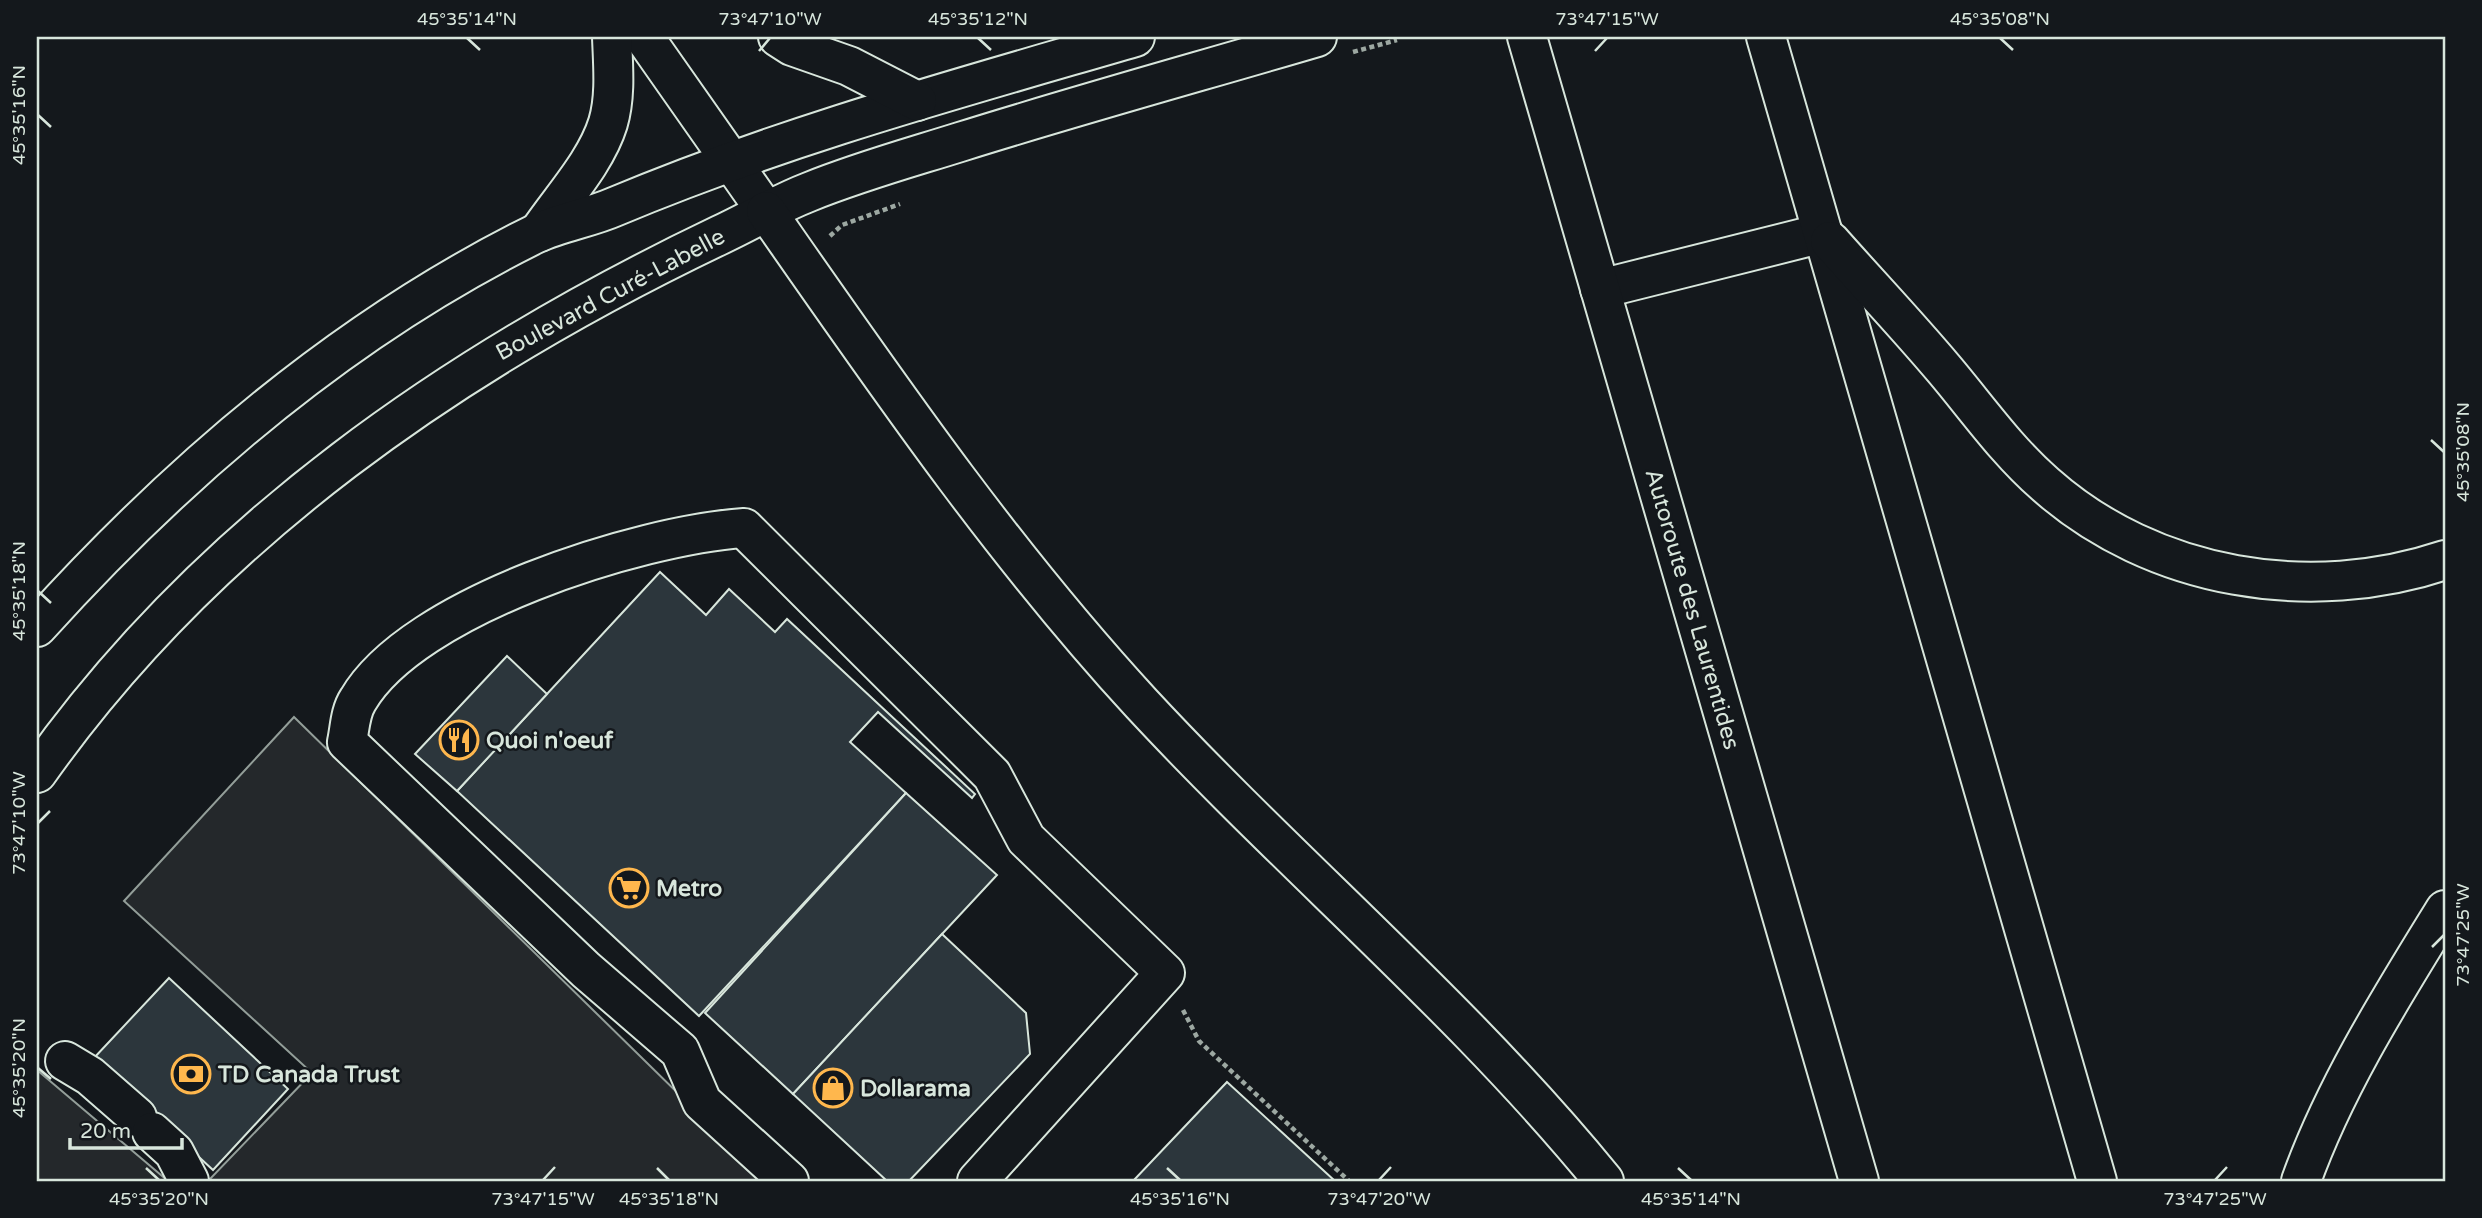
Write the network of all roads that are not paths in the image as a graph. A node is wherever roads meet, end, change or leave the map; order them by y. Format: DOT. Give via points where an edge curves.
graph roads {
  1 [pos="612,37"];
  2 [pos="644,37"];
  3 [pos="778,37"];
  4 [pos="1135,37"];
  5 [pos="1317,37"];
  6 [pos="1527,37"];
  7 [pos="1766,37"];
  8 [pos="917,101"];
  9 [pos="731,160"];
  10 [pos="766,211"];
  11 [pos="539,232"];
  12 [pos="1823,233"];
  13 [pos="1600,289"];
  14 [pos="2445,560"];
  15 [pos="37,627"];
  16 [pos="37,773"];
  17 [pos="2445,911"];
  18 [pos="65,1061"];
  19 [pos="189,1181"];
  20 [pos="789,1181"];
  21 [pos="977,1181"];
  22 [pos="1604,1181"];
  23 [pos="1859,1181"];
  24 [pos="2097,1181"];
  25 [pos="2301,1181"];
  1 -- 11 [label="main road" via="608,123 597,149"];
  2 -- 9 [label="main road"];
  3 -- 8 [label="main road"];
  4 -- 8 [label="main road"];
  5 -- 10 [label="main road, Boulevard Curé-Labelle" via="899,160"];
  6 -- 13 [label="main road, Autoroute des Laurentides"];
  7 -- 12 [label="main road"];
  8 -- 9 [label="main road"];
  9 -- 10 [label="main road"];
  9 -- 11 [label="main road"];
  10 -- 16 [label="main road, Boulevard Curé-Labelle" via="527,335 352,453 176,607 118,670"];
  10 -- 22 [label="main road" via="1018,561 1087,644 1479,1043"];
  11 -- 15 [label="main road" via="388,321 285,394 159,502"];
  12 -- 13 [label="main road"];
  12 -- 14 [label="main road" via="2024,464 2072,505 2121,534 2168,556 2234,576 2300,583 2393,575"];
  12 -- 24 [label="main road"];
  13 -- 23 [label="main road, Autoroute des Laurentides"];
  17 -- 25 [label="main road" via="2327,1117"];
  18 -- 19 [label="main road" via="90,1076 174,1152"];
  20 -- 21 [label="main road" via="702,1102 680,1051 593,976 347,742 356,702 374,678 420,639 486,604 586,561 685,535 744,528 992,775 1026,839 1164,973"];
}
